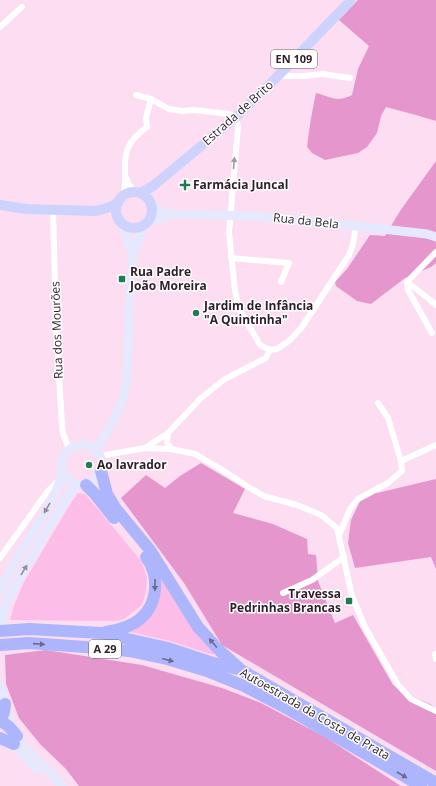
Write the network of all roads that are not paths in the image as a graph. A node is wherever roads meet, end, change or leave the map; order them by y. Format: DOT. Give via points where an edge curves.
graph roads {
  1 [pos="351,0"];
  2 [pos="22,7"];
  3 [pos="0,27"];
  4 [pos="278,76"];
  5 [pos="350,78"];
  6 [pos="136,95"];
  7 [pos="152,98"];
  8 [pos="236,117"];
  9 [pos="126,176"];
  10 [pos="153,186"];
  11 [pos="138,193"];
  12 [pos="121,199"];
  13 [pos="151,204"];
  14 [pos="0,205"];
  15 [pos="53,210"];
  16 [pos="96,211"];
  17 [pos="174,214"];
  18 [pos="229,216"];
  19 [pos="121,222"];
  20 [pos="146,224"];
  21 [pos="356,226"];
  22 [pos="436,237"];
  23 [pos="436,252"];
  24 [pos="133,254"];
  25 [pos="231,258"];
  26 [pos="280,282"];
  27 [pos="407,282"];
  28 [pos="436,305"];
  29 [pos="432,333"];
  30 [pos="270,350"];
  31 [pos="378,403"];
  32 [pos="168,433"];
  33 [pos="436,445"];
  34 [pos="145,448"];
  35 [pos="69,449"];
  36 [pos="171,449"];
  37 [pos="98,453"];
  38 [pos="402,461"];
  39 [pos="101,471"];
  40 [pos="62,476"];
  41 [pos="81,485"];
  42 [pos="339,535"];
  43 [pos="344,557"];
  44 [pos="0,558"];
  45 [pos="0,591"];
  46 [pos="283,593"];
  47 [pos="0,631"];
  48 [pos="101,633"];
  49 [pos="0,645"];
  50 [pos="436,654"];
  51 [pos="436,659"];
  52 [pos="241,670"];
  53 [pos="0,685"];
  54 [pos="5,704"];
  55 [pos="436,711"];
  56 [pos="0,721"];
  57 [pos="0,738"];
  58 [pos="16,740"];
  59 [pos="436,783"];
  60 [pos="54,786"];
  61 [pos="62,786"];
  62 [pos="421,786"];
  1 -- 4 [label="main road, Estrada de Brito / EN 109"];
  2 -- 3 [label="street"];
  4 -- 5 [label="street" via="323,74"];
  4 -- 8 [label="main road, Estrada de Brito / EN 109"];
  6 -- 7 [label="street"];
  7 -- 8 [label="street" via="169,109 229,114"];
  7 -- 9 [label="street" via="146,118 147,127 130,142 126,154"];
  8 -- 10 [label="main road, Estrada de Brito / EN 109"];
  18 -- 8 [label="street, one-way" via="238,127"];
  9 -- 11 [label="street" via="128,183"];
  9 -- 12 [label="street"];
  10 -- 11 [label="main road, Estrada de Brito / EN 109"];
  10 -- 13 [label="main road" via="150,193"];
  11 -- 12 [label="main road, EN 109" via="130,193"];
  11 -- 13 [label="main road" via="145,196"];
  12 -- 16 [label="main road, EN 109" via="110,208"];
  12 -- 19 [label="main road" via="116,208 116,215"];
  13 -- 17 [label="street, Rua da Bela" via="163,212"];
  13 -- 20 [label="main road" via="151,217"];
  14 -- 15 [label="main road, EN 109"];
  15 -- 16 [label="main road, EN 109"];
  15 -- 35 [label="street, Rua dos Mourões" via="62,425"];
  16 -- 19 [label="main road, EN 109"];
  17 -- 18 [label="street, Rua da Bela"];
  17 -- 20 [label="street, Rua da Bela"];
  18 -- 21 [label="street, Rua da Bela"];
  18 -- 25 [label="street"];
  19 -- 20 [label="main road, EN 109" via="133,229"];
  19 -- 24 [label="street"];
  20 -- 24 [label="street"];
  21 -- 22 [label="street, Rua da Bela"];
  21 -- 30 [label="street" via="349,256 302,327 290,340 277,349"];
  23 -- 27 [label="street"];
  24 -- 37 [label="street" via="126,383 118,412"];
  25 -- 26 [label="street" via="289,263"];
  25 -- 30 [label="street" via="239,308 260,344"];
  27 -- 28 [label="street"];
  27 -- 29 [label="street" via="408,290"];
  30 -- 32 [label="street" via="266,358 225,379 201,398"];
  31 -- 38 [label="street" via="388,418"];
  32 -- 34 [label="street"];
  32 -- 36 [label="street" via="167,442"];
  33 -- 38 [label="street"];
  34 -- 36 [label="street"];
  34 -- 37 [label="street"];
  35 -- 37 [label="street" via="82,444"];
  35 -- 40 [label="street" via="61,461"];
  36 -- 42 [label="street" via="195,454 264,496 321,515 337,528"];
  37 -- 39 [label="street"];
  38 -- 42 [label="street" via="402,471 388,483 358,499 350,509"];
  39 -- 41 [label="street" via="94,482"];
  52 -- 39 [label="highway, one-way" via="198,626 150,550 113,504 107,494"];
  40 -- 41 [label="street"];
  40 -- 44 [label="street" via="47,492"];
  40 -- 45 [label="street, one-way" via="53,498"];
  47 -- 41 [label="street, one-way" via="6,604 19,578 67,497"];
  41 -- 48 [label="highway, one-way" via="94,493 148,561 155,577 155,591 147,612 126,627"];
  42 -- 43 [label="street"];
  43 -- 46 [label="street" via="312,580"];
  43 -- 55 [label="street" via="352,596 365,627 398,685 411,699"];
  47 -- 48 [label="highway, Autoestrada da Costa de Prata / A 29" via="29,629"];
  48 -- 52 [label="highway, Autoestrada da Costa de Prata / A 29" via="168,648"];
  49 -- 62 [label="highway, Autoestrada da Costa de Prata / A 29, one-way" via="29,643 129,651 207,671 244,686 288,709"];
  50 -- 51 [label="street"];
  52 -- 59 [label="highway, Autoestrada da Costa de Prata / A 29"];
  53 -- 54 [label="street"];
  54 -- 56 [label="highway"];
  54 -- 58 [label="street"];
  56 -- 58 [label="highway" via="8,725"];
  57 -- 58 [label="highway"];
  58 -- 60 [label="street" via="25,757"];
  58 -- 61 [label="street"];
}
